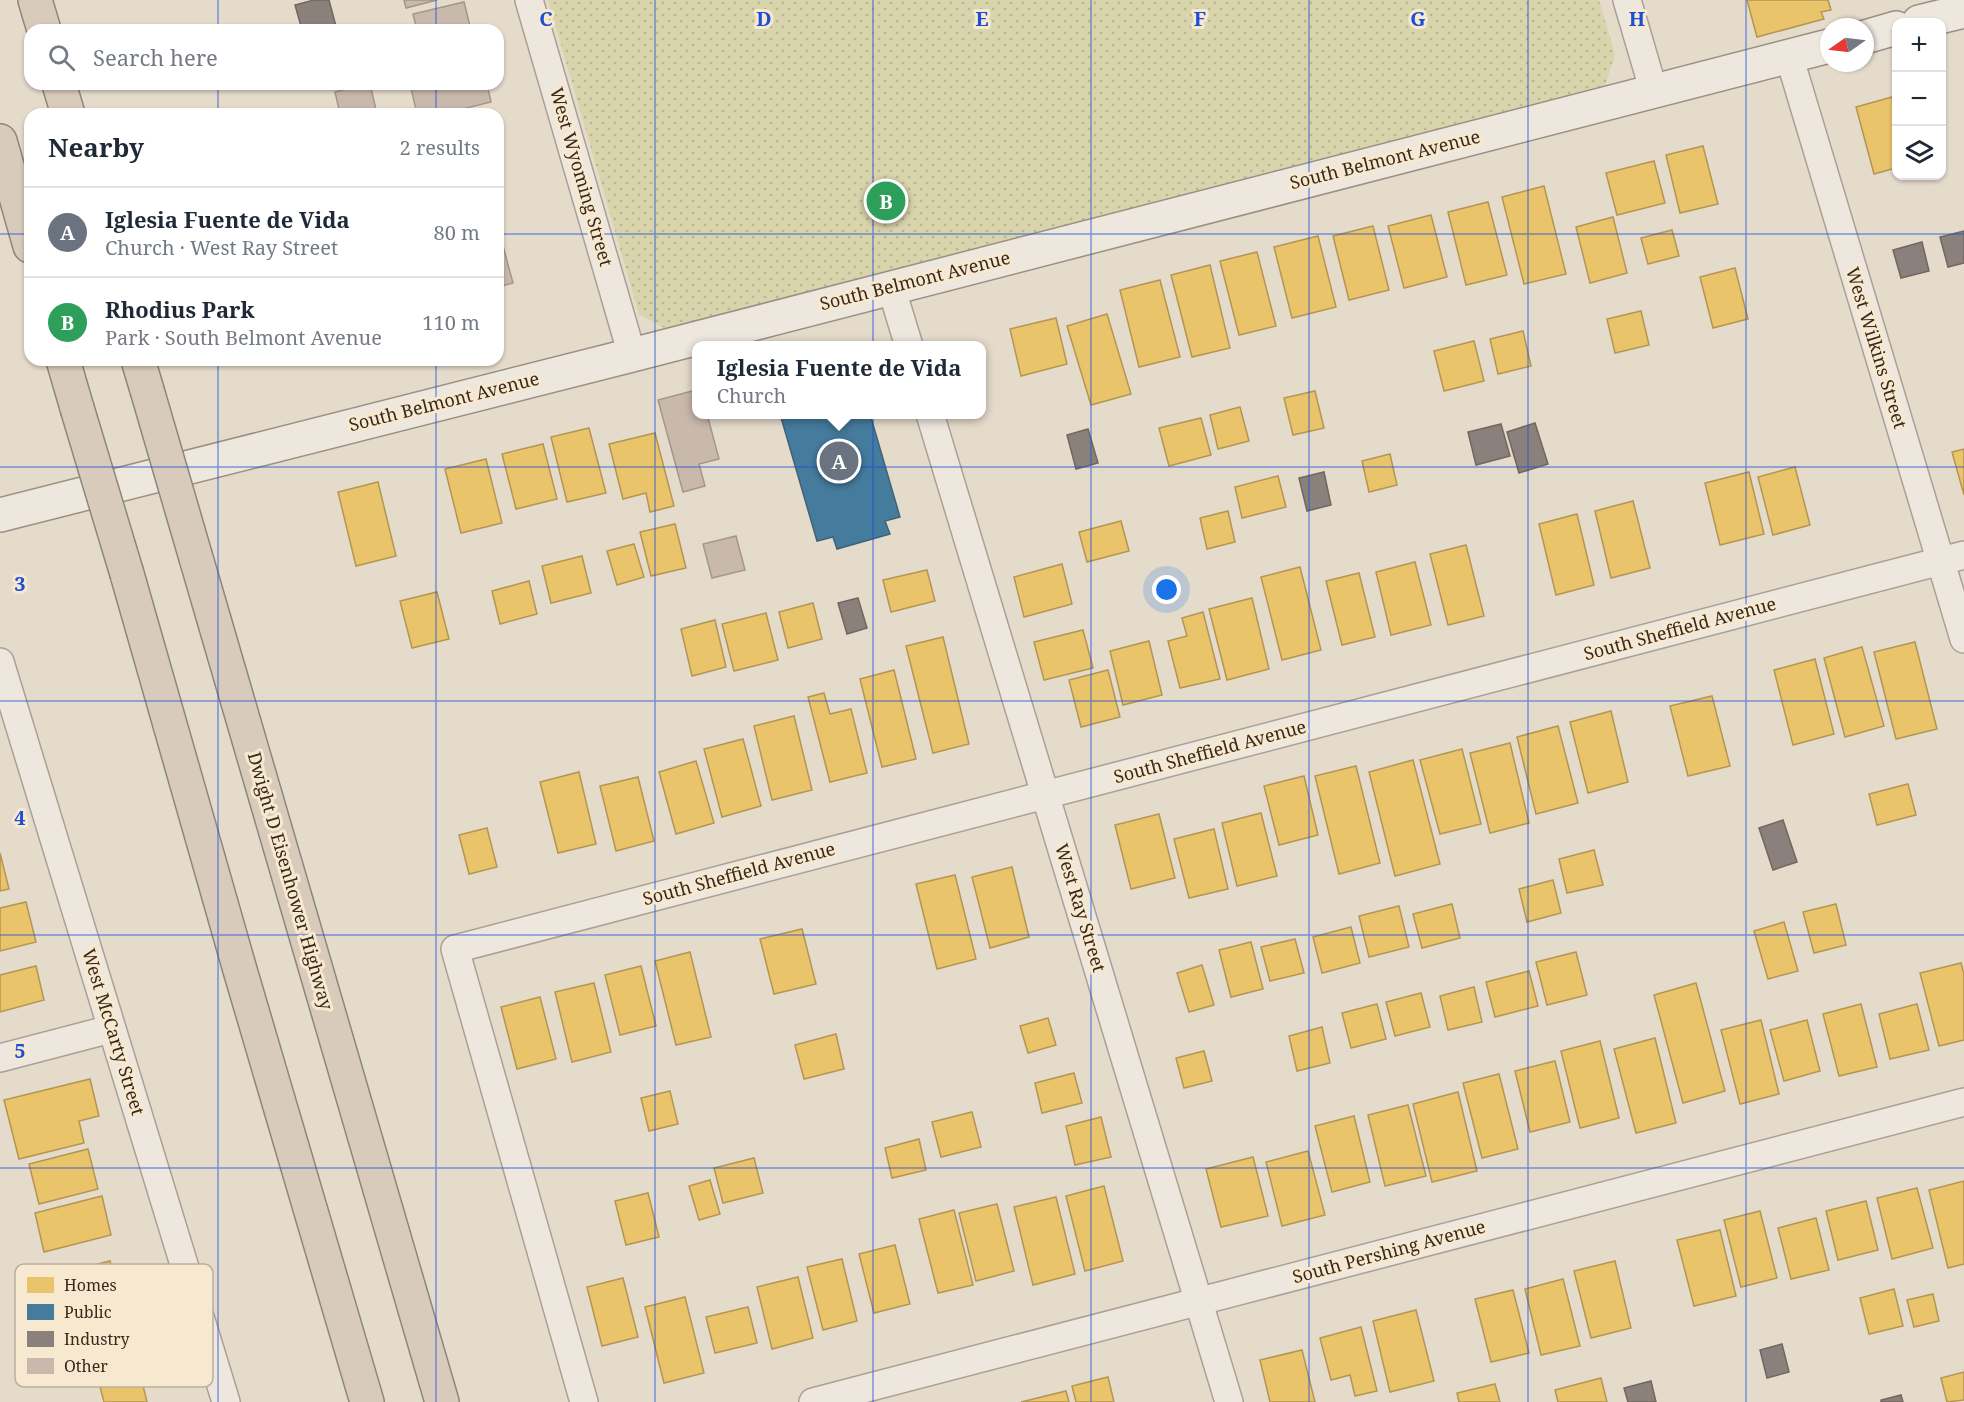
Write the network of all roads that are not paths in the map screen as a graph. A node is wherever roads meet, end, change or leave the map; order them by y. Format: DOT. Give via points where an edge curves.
graph roads {
  1 [pos="36,0"];
  2 [pos="529,0"];
  3 [pos="1627,0"];
  4 [pos="1964,11"];
  5 [pos="1935,18"];
  6 [pos="42,24"];
  7 [pos="1892,29"];
  8 [pos="1874,34"];
  9 [pos="1820,48"];
  10 [pos="1789,56"];
  11 [pos="61,90"];
  12 [pos="1654,92"];
  13 [pos="66,108"];
  14 [pos="0,141"];
  15 [pos="24,225"];
  16 [pos="891,287"];
  17 [pos="908,341"];
  18 [pos="632,355"];
  19 [pos="65,366"];
  20 [pos="142,375"];
  21 [pos="932,419"];
  22 [pos="0,515"];
  23 [pos="1952,558"];
  24 [pos="1964,639"];
  25 [pos="0,662"];
  26 [pos="1045,795"];
  27 [pos="111,1029"];
  28 [pos="0,1058"];
  29 [pos="1964,1102"];
  30 [pos="183,1264"];
  31 [pos="1199,1302"];
  32 [pos="213,1360"];
  33 [pos="226,1402"];
  34 [pos="367,1402"];
  35 [pos="442,1402"];
  36 [pos="584,1402"];
  37 [pos="813,1402"];
  38 [pos="1229,1402"];
  1 -- 6 [label="highway"];
  2 -- 18 [label="street, West Wyoming Street"];
  3 -- 12 [label="street"];
  4 -- 5 [label="main road"];
  7 -- 8 [label="main road"];
  9 -- 10 [label="main road, South Belmont Avenue"];
  10 -- 12 [label="main road, South Belmont Avenue"];
  10 -- 23 [label="street, West Wilkins Street"];
  11 -- 13 [label="highway"];
  12 -- 16 [label="main road, South Belmont Avenue"];
  14 -- 15 [label="highway"];
  16 -- 17 [label="street"];
  16 -- 18 [label="main road, South Belmont Avenue"];
  18 -- 22 [label="main road, South Belmont Avenue"];
  19 -- 34 [label="highway, bridge"];
  20 -- 35 [label="highway, Dwight D Eisenhower Highway, bridge"];
  21 -- 26 [label="street, West Ray Street"];
  23 -- 24 [label="street, West Wilkins Street"];
  23 -- 26 [label="street, South Sheffield Avenue"];
  25 -- 27 [label="street, West McCarty Street"];
  26 -- 31 [label="street, West Ray Street"];
  26 -- 36 [label="street, South Sheffield Avenue" via="455,949"];
  27 -- 28 [label="street"];
  27 -- 30 [label="street, West McCarty Street"];
  29 -- 31 [label="street, South Pershing Avenue"];
  31 -- 37 [label="street, South Pershing Avenue"];
  31 -- 38 [label="street, West Ray Street"];
  32 -- 33 [label="street, West McCarty Street"];
}
